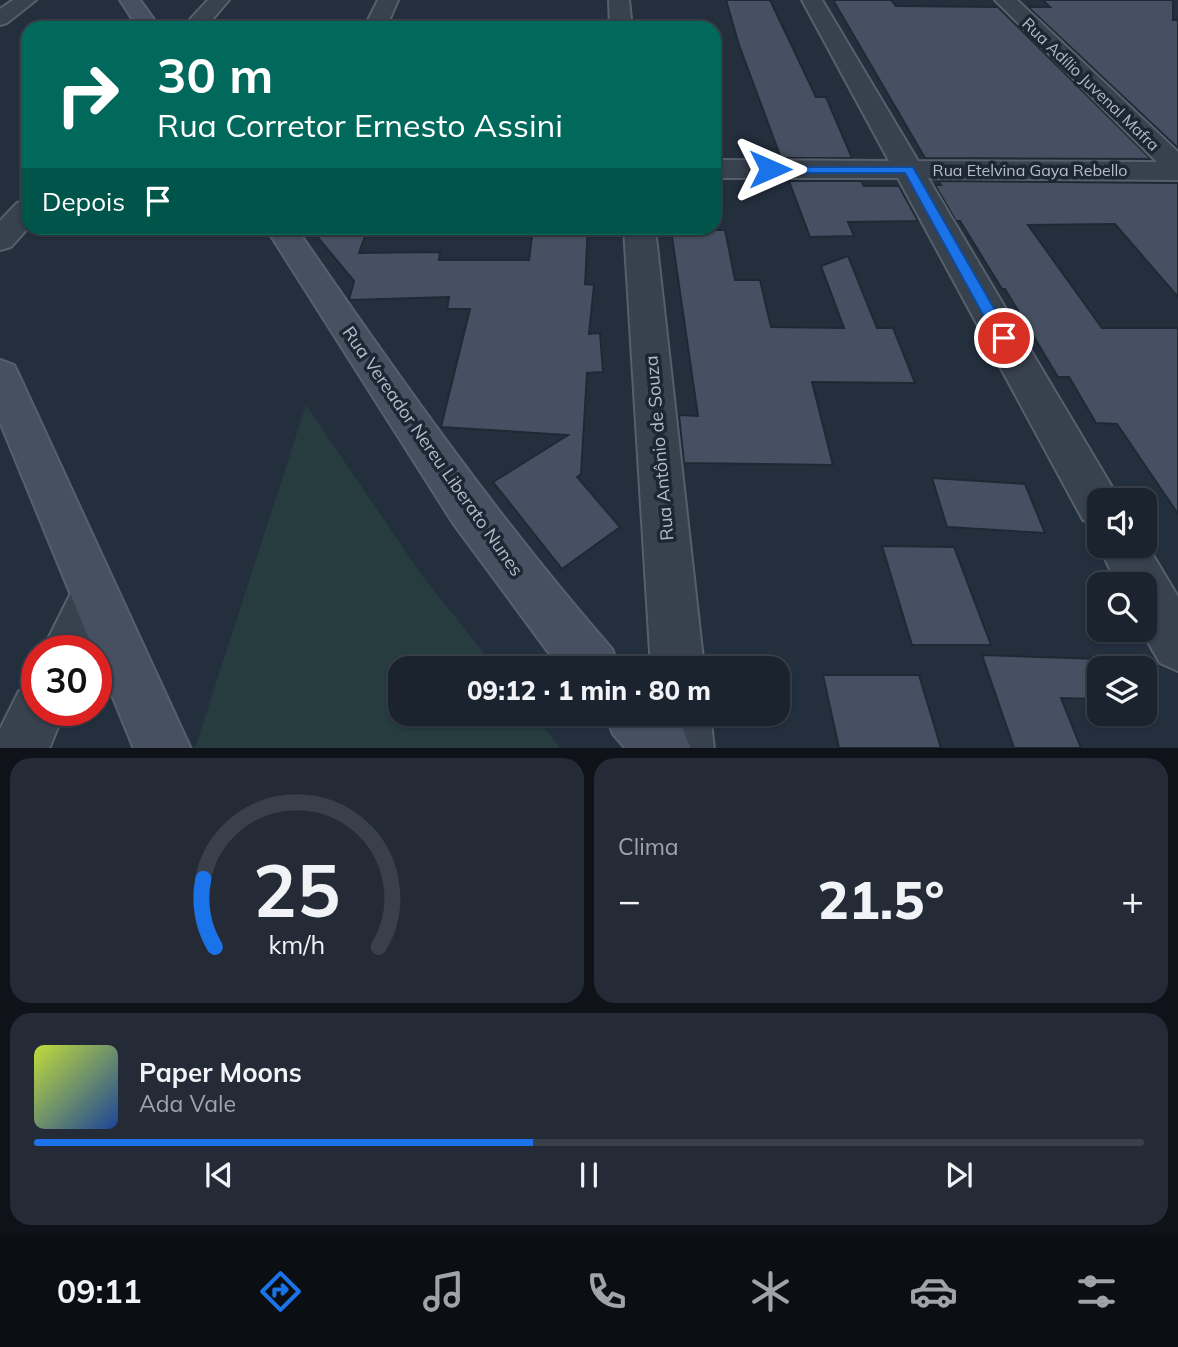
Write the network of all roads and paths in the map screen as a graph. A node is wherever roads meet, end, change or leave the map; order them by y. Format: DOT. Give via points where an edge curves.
graph roads {
  1 [pos="26,0"];
  2 [pos="130,0"];
  3 [pos="219,0"];
  4 [pos="388,0"];
  5 [pos="619,0"];
  6 [pos="812,0"];
  7 [pos="1004,0"];
  8 [pos="0,19"];
  9 [pos="144,21"];
  10 [pos="200,21"];
  11 [pos="378,21"];
  12 [pos="620,21"];
  13 [pos="721,169"];
  14 [pos="1178,169"];
  15 [pos="909,170"];
  16 [pos="21,217"];
  17 [pos="286,235"];
  18 [pos="640,235"];
  19 [pos="0,240"];
  20 [pos="0,375"];
  21 [pos="1089,488"];
  22 [pos="95,596"];
  23 [pos="1157,608"];
  24 [pos="76,635"];
  25 [pos="1178,645"];
  26 [pos="582,656"];
  27 [pos="677,656"];
  28 [pos="30,726"];
  29 [pos="644,726"];
  30 [pos="683,726"];
  31 [pos="20,748"];
  32 [pos="163,748"];
  33 [pos="663,748"];
  34 [pos="686,748"];
  1 -- 8 [label="street"];
  2 -- 9 [label="main road"];
  3 -- 10 [label="street"];
  4 -- 11 [label="street"];
  5 -- 12 [label="street"];
  6 -- 15 [label="street"];
  7 -- 14 [label="street, Rua Adílio Juvenal Mafra"];
  13 -- 15 [label="street, Rua Etelvina Gaya Rebello"];
  14 -- 15 [label="street, Rua Etelvina Gaya Rebello"];
  15 -- 21 [label="street"];
  16 -- 19 [label="street"];
  17 -- 26 [label="main road, Rua Vereador Nereu Liberato Nunes" via="471,512"];
  18 -- 27 [label="street, Rua Antônio de Souza"];
  20 -- 22 [label="main road"];
  22 -- 24 [label="street"];
  22 -- 32 [label="main road"];
  23 -- 25 [label="street"];
  28 -- 31 [label="street"];
  29 -- 33 [label="main road"];
  30 -- 34 [label="street"];
}
